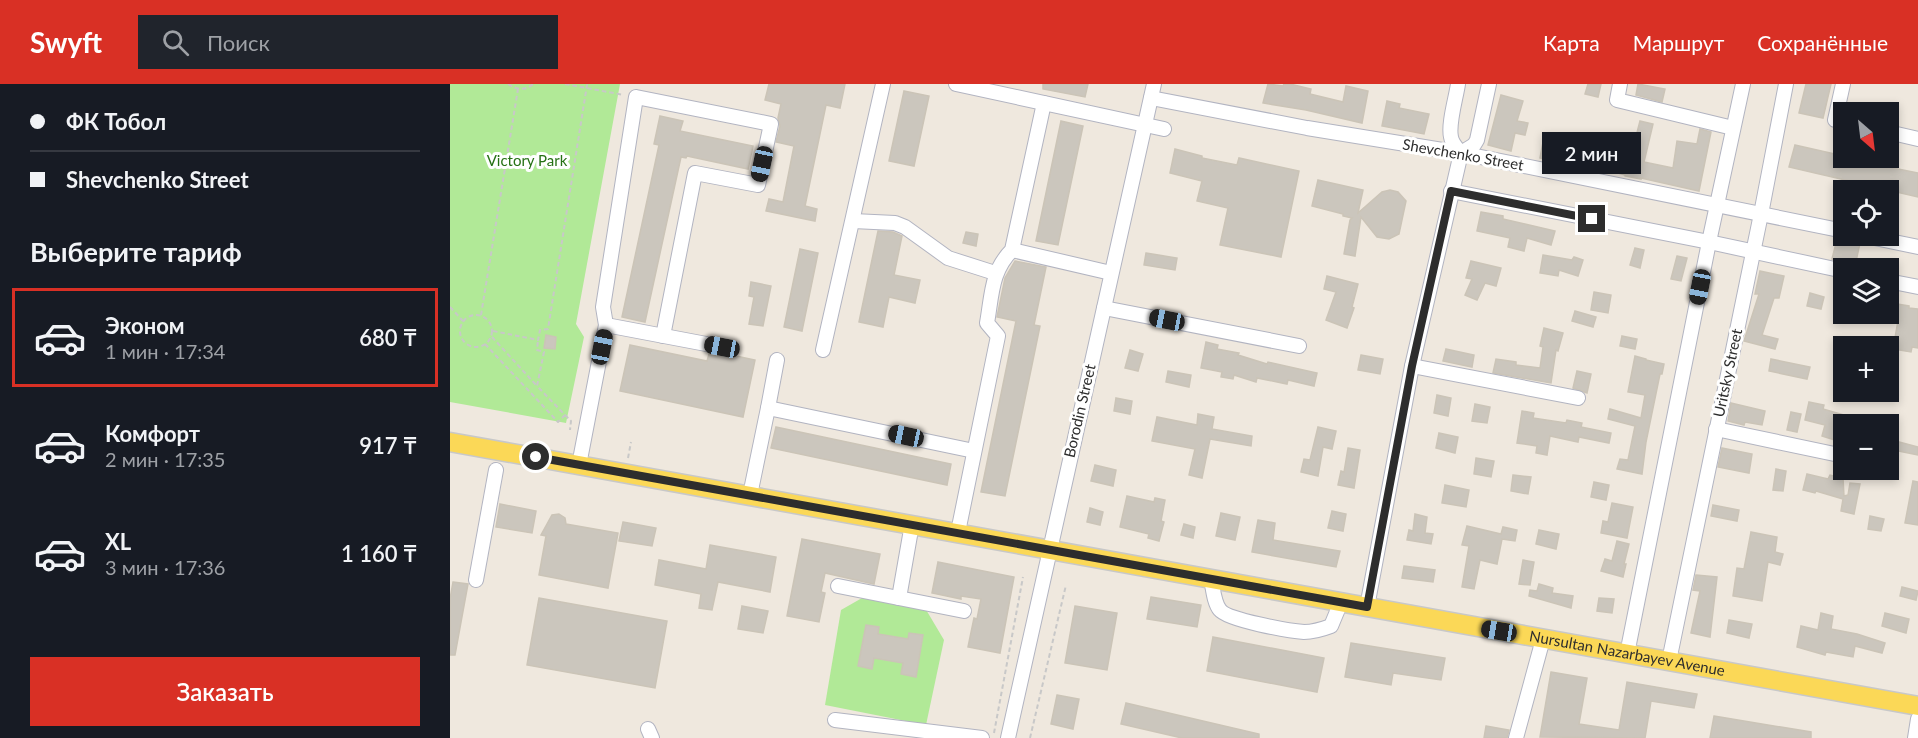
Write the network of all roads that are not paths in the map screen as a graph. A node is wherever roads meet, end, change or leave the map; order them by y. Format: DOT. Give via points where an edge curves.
graph roads {
  1 [pos="883,84"];
  2 [pos="956,84"];
  3 [pos="1458,84"];
  4 [pos="1489,84"];
  5 [pos="1620,84"];
  6 [pos="1743,84"];
  7 [pos="1786,84"];
  8 [pos="1843,84"];
  9 [pos="636,90"];
  10 [pos="1153,91"];
  11 [pos="1839,102"];
  12 [pos="1044,103"];
  13 [pos="1145,125"];
  14 [pos="1733,128"];
  15 [pos="1164,129"];
  16 [pos="1899,135"];
  17 [pos="1918,139"];
  18 [pos="1461,153"];
  19 [pos="1451,191"];
  20 [pos="1717,204"];
  21 [pos="1761,214"];
  22 [pos="853,221"];
  23 [pos="1833,229"];
  24 [pos="1709,242"];
  25 [pos="1899,243"];
  26 [pos="1918,247"];
  27 [pos="1012,250"];
  28 [pos="1753,251"];
  29 [pos="1833,269"];
  30 [pos="995,273"];
  31 [pos="1112,273"];
  32 [pos="1899,283"];
  33 [pos="1918,287"];
  34 [pos="1104,308"];
  35 [pos="606,325"];
  36 [pos="663,336"];
  37 [pos="1299,346"];
  38 [pos="722,347"];
  39 [pos="824,350"];
  40 [pos="777,360"];
  41 [pos="1412,366"];
  42 [pos="1578,398"];
  43 [pos="768,408"];
  44 [pos="1716,429"];
  45 [pos="450,442"];
  46 [pos="974,451"];
  47 [pos="1833,454"];
  48 [pos="579,465"];
  49 [pos="496,470"];
  50 [pos="750,495"];
  51 [pos="912,524"];
  52 [pos="958,532"];
  53 [pos="1049,550"];
  54 [pos="1211,579"];
  55 [pos="476,580"];
  56 [pos="838,586"];
  57 [pos="899,598"];
  58 [pos="1341,602"];
  59 [pos="1367,607"];
  60 [pos="964,611"];
  61 [pos="1543,639"];
  62 [pos="1627,654"];
  63 [pos="1669,661"];
  64 [pos="1918,706"];
  65 [pos="1918,719"];
  66 [pos="835,720"];
  67 [pos="982,738"];
  68 [pos="1008,738"];
  69 [pos="1516,738"];
  70 [pos="1915,738"];
  1 -- 22 [label="street"];
  2 -- 12 [label="street"];
  3 -- 18 [label="street" via="1450,129 1454,145"];
  4 -- 18 [label="street" via="1477,140"];
  5 -- 14 [label="street" via="1617,99"];
  6 -- 14 [label="street"];
  7 -- 21 [label="street, Uritsky Street"];
  8 -- 11 [label="street"];
  9 -- 35 [label="street" via="603,307"];
  9 -- 36 [label="street" via="771,124 758,185 695,173"];
  10 -- 13 [label="street, Borodin Street"];
  10 -- 18 [label="street, Shevchenko Street" via="1307,128"];
  12 -- 13 [label="street"];
  12 -- 27 [label="street"];
  13 -- 15 [label="street"];
  13 -- 31 [label="street, Borodin Street"];
  14 -- 20 [label="street"];
  16 -- 17 [label="street"];
  18 -- 19 [label="street"];
  18 -- 20 [label="street, Shevchenko Street"];
  19 -- 24 [label="street"];
  19 -- 41 [label="street"];
  20 -- 21 [label="street, Shevchenko Street"];
  20 -- 24 [label="street"];
  21 -- 23 [label="street, Shevchenko Street"];
  21 -- 28 [label="street, Uritsky Street"];
  22 -- 30 [label="street" via="906,227 948,258"];
  22 -- 39 [label="street"];
  24 -- 28 [label="street"];
  24 -- 62 [label="street"];
  25 -- 26 [label="street"];
  27 -- 30 [label="street"];
  27 -- 31 [label="street"];
  28 -- 29 [label="street"];
  28 -- 44 [label="street, Uritsky Street"];
  30 -- 46 [label="street" via="987,323 998,336"];
  31 -- 34 [label="street, Borodin Street"];
  32 -- 33 [label="street"];
  34 -- 37 [label="street"];
  34 -- 53 [label="street, Borodin Street"];
  35 -- 36 [label="street"];
  35 -- 48 [label="street"];
  36 -- 38 [label="street"];
  40 -- 43 [label="street"];
  41 -- 42 [label="street"];
  41 -- 59 [label="street"];
  43 -- 46 [label="street"];
  43 -- 50 [label="street"];
  44 -- 47 [label="street"];
  44 -- 63 [label="street, Uritsky Street"];
  45 -- 48 [label="main road, Nursultan Nazarbayev Avenue"];
  46 -- 52 [label="street"];
  48 -- 50 [label="main road, Nursultan Nazarbayev Avenue"];
  49 -- 55 [label="street"];
  50 -- 51 [label="main road, Nursultan Nazarbayev Avenue"];
  51 -- 52 [label="main road, Nursultan Nazarbayev Avenue"];
  51 -- 57 [label="street"];
  52 -- 53 [label="main road, Nursultan Nazarbayev Avenue"];
  53 -- 54 [label="main road, Nursultan Nazarbayev Avenue"];
  53 -- 68 [label="street, Borodin Street"];
  54 -- 58 [label="main road, Nursultan Nazarbayev Avenue"];
  54 -- 58 [label="street" via="1218,608 1225,614 1305,632 1331,626"];
  56 -- 57 [label="street"];
  57 -- 60 [label="street"];
  58 -- 59 [label="main road, Nursultan Nazarbayev Avenue"];
  59 -- 61 [label="main road, Nursultan Nazarbayev Avenue"];
  61 -- 62 [label="main road, Nursultan Nazarbayev Avenue"];
  61 -- 69 [label="street"];
  62 -- 63 [label="main road, Nursultan Nazarbayev Avenue"];
  63 -- 64 [label="main road, Nursultan Nazarbayev Avenue"];
  65 -- 70 [label="street"];
  66 -- 67 [label="street"];
}
